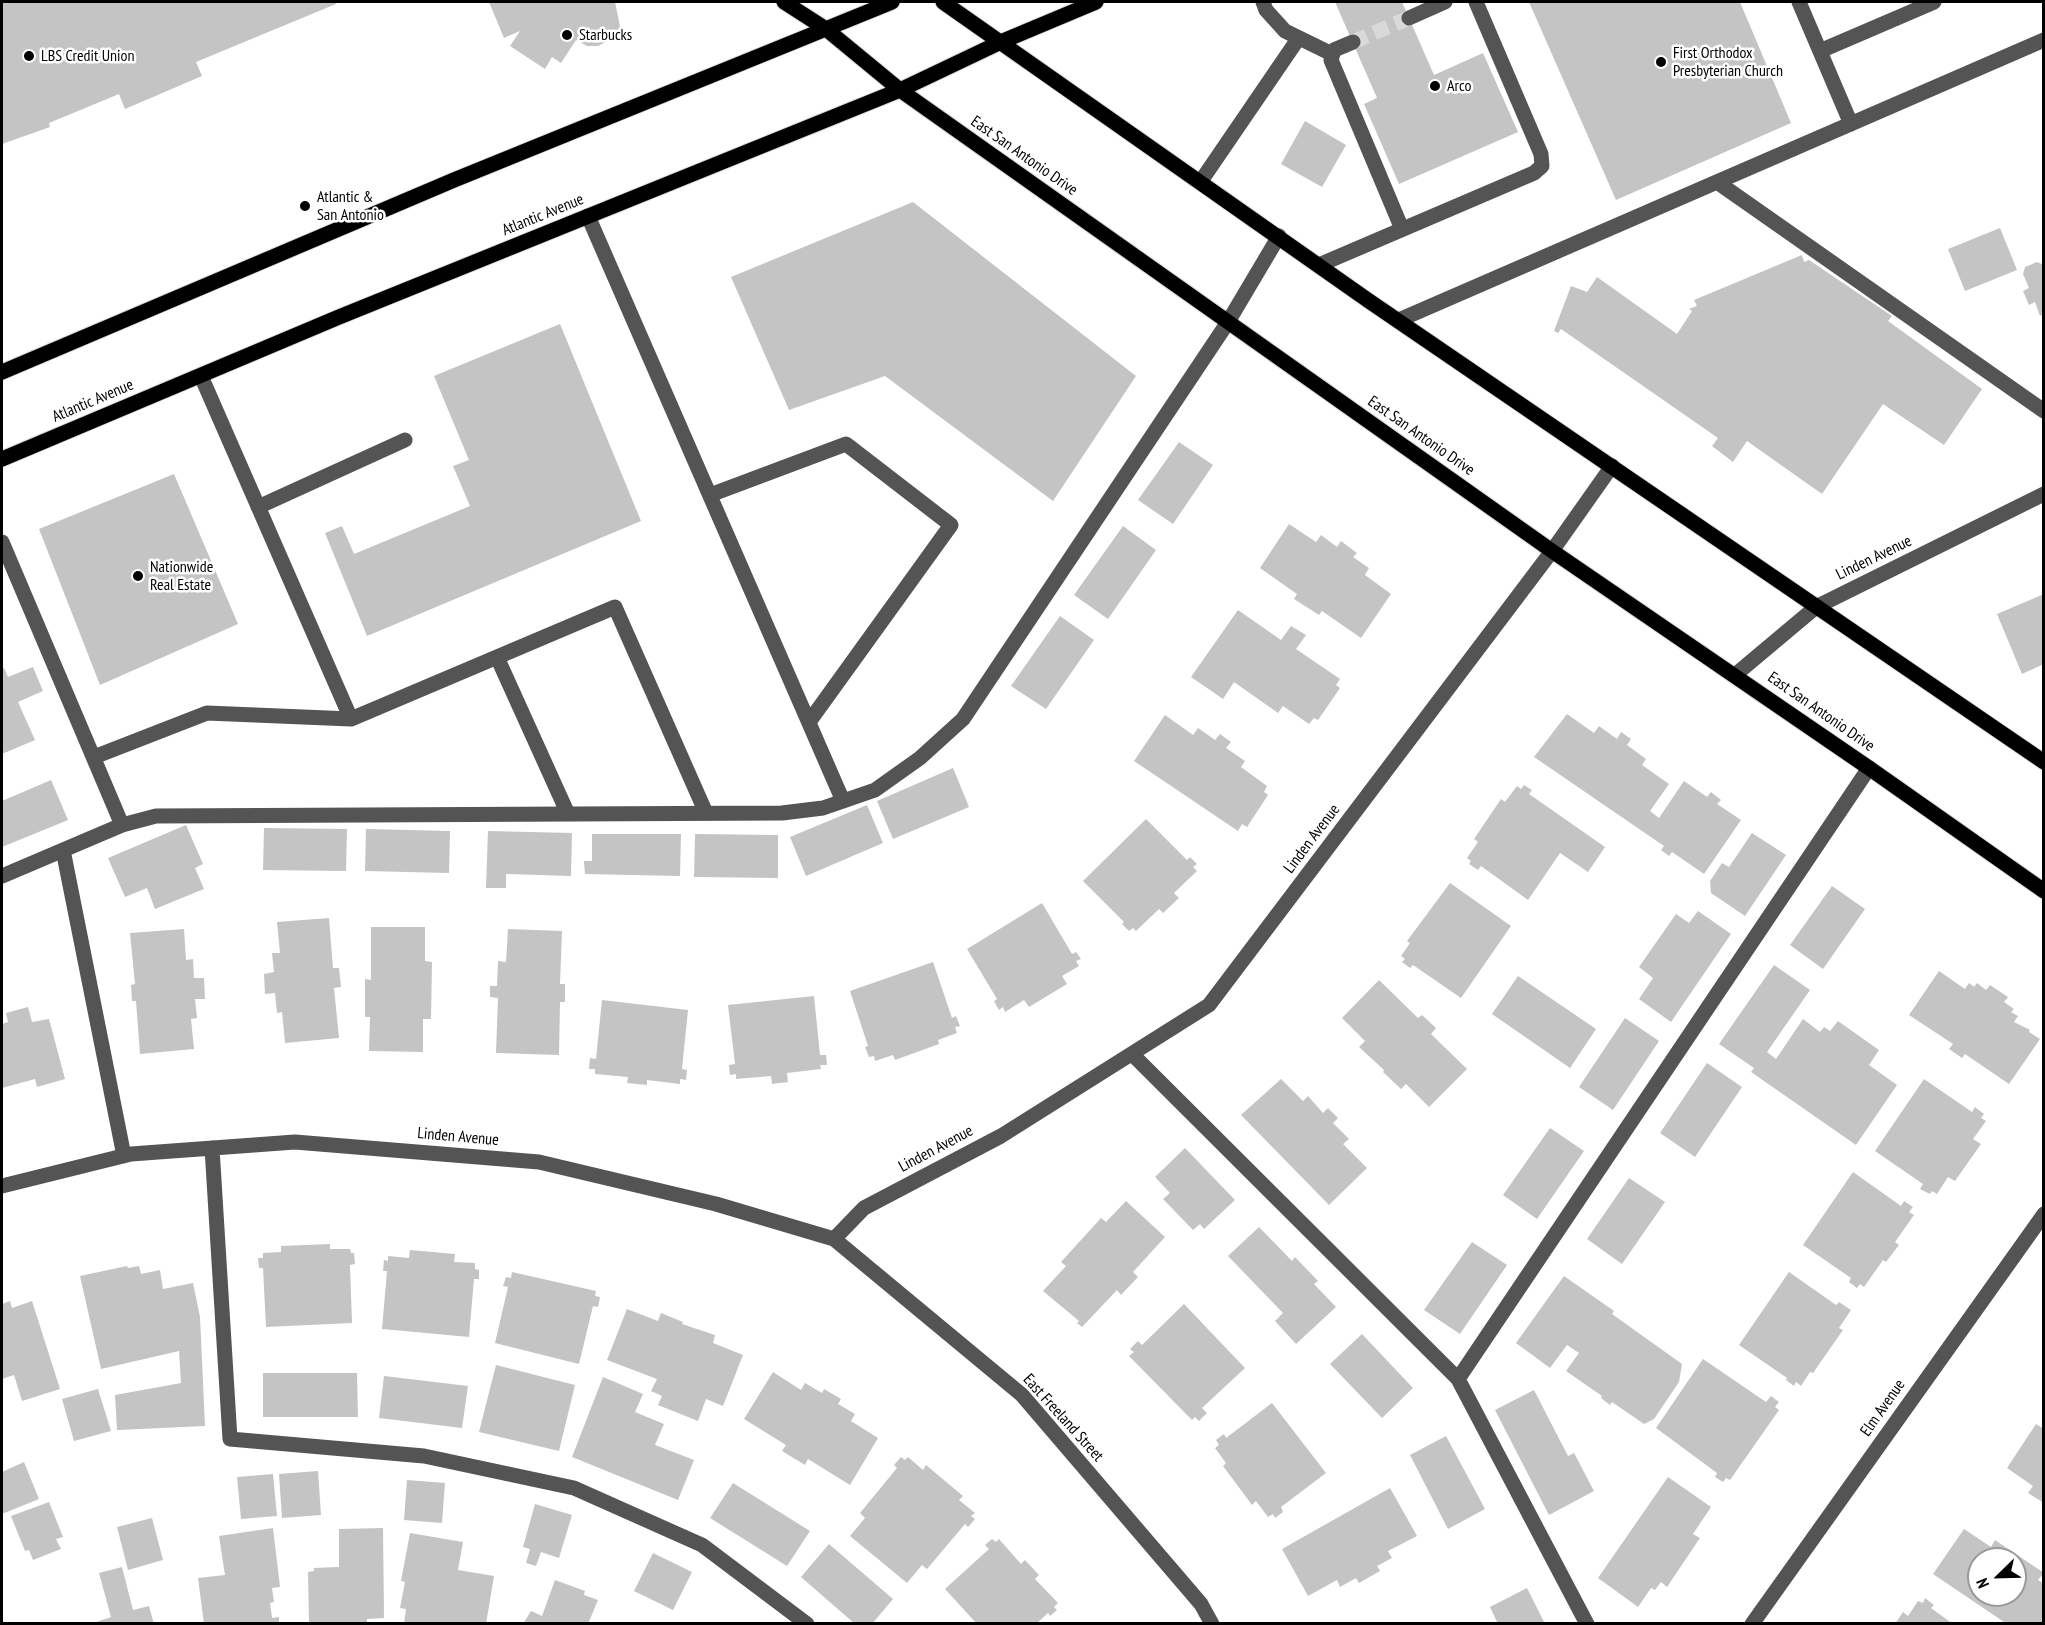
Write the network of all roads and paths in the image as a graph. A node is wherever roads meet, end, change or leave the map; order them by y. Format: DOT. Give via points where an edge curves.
graph roads {
  1 [pos="784,2"];
  2 [pos="892,2"];
  3 [pos="944,2"];
  4 [pos="1096,2"];
  5 [pos="1263,2"];
  6 [pos="1445,2"];
  7 [pos="1476,2"];
  8 [pos="1799,2"];
  9 [pos="1934,2"];
  10 [pos="1409,18"];
  11 [pos="826,30"];
  12 [pos="1298,39"];
  13 [pos="2043,40"];
  14 [pos="1002,41"];
  15 [pos="1353,42"];
  16 [pos="1820,51"];
  17 [pos="1332,54"];
  18 [pos="900,90"];
  19 [pos="1851,124"];
  20 [pos="1201,181"];
  21 [pos="1717,182"];
  22 [pos="588,216"];
  23 [pos="1402,229"];
  24 [pos="1279,236"];
  25 [pos="1319,265"];
  26 [pos="1399,320"];
  27 [pos="1228,322"];
  28 [pos="2,372"];
  29 [pos="201,376"];
  30 [pos="2043,411"];
  31 [pos="405,440"];
  32 [pos="2,459"];
  33 [pos="1612,466"];
  34 [pos="2043,494"];
  35 [pos="710,495"];
  36 [pos="258,507"];
  37 [pos="2,543"];
  38 [pos="1552,551"];
  39 [pos="5,561"];
  40 [pos="1816,607"];
  41 [pos="497,657"];
  42 [pos="1735,675"];
  43 [pos="351,719"];
  44 [pos="809,722"];
  45 [pos="94,757"];
  46 [pos="2043,762"];
  47 [pos="1869,768"];
  48 [pos="843,801"];
  49 [pos="706,813"];
  50 [pos="568,814"];
  51 [pos="122,825"];
  52 [pos="63,850"];
  53 [pos="2,876"];
  54 [pos="2043,891"];
  55 [pos="1132,1054"];
  56 [pos="212,1148"];
  57 [pos="124,1156"];
  58 [pos="2,1186"];
  59 [pos="2043,1214"];
  60 [pos="834,1239"];
  61 [pos="1458,1379"];
  62 [pos="807,1623"];
  63 [pos="1212,1623"];
  64 [pos="1587,1623"];
  65 [pos="1752,1623"];
  1 -- 11 [label="main road, East San Antonio Drive"];
  2 -- 11 [label="main road"];
  3 -- 14 [label="main road"];
  4 -- 14 [label="main road, Atlantic Avenue"];
  5 -- 12 [label="street" via="1285,31"];
  6 -- 10 [label="street"];
  7 -- 23 [label="street" via="1541,154 1542,166 1534,173"];
  8 -- 16 [label="street"];
  9 -- 16 [label="street"];
  11 -- 18 [label="main road, East San Antonio Drive"];
  11 -- 28 [label="main road" via="454,180"];
  12 -- 17 [label="street"];
  12 -- 20 [label="street"];
  13 -- 19 [label="street"];
  14 -- 18 [label="main road, Atlantic Avenue"];
  14 -- 20 [label="main road"];
  15 -- 17 [label="street"];
  16 -- 19 [label="street"];
  17 -- 23 [label="street" via="1331,60"];
  18 -- 22 [label="main road, Atlantic Avenue"];
  18 -- 27 [label="main road, East San Antonio Drive"];
  19 -- 21 [label="street"];
  20 -- 24 [label="main road"];
  21 -- 26 [label="street"];
  21 -- 30 [label="street"];
  22 -- 29 [label="main road, Atlantic Avenue"];
  22 -- 35 [label="street"];
  23 -- 25 [label="street"];
  24 -- 25 [label="main road"];
  24 -- 27 [label="street"];
  25 -- 26 [label="main road"];
  26 -- 33 [label="main road"];
  27 -- 38 [label="main road, East San Antonio Drive"];
  27 -- 48 [label="street" via="963,719 920,758 875,790"];
  29 -- 32 [label="main road, Atlantic Avenue"];
  29 -- 36 [label="street"];
  31 -- 36 [label="street"];
  33 -- 38 [label="street, Linden Avenue"];
  33 -- 40 [label="main road"];
  34 -- 40 [label="street, Linden Avenue"];
  35 -- 44 [label="street"];
  35 -- 44 [label="street" via="846,444 951,525"];
  36 -- 43 [label="street"];
  37 -- 39 [label="street"];
  38 -- 42 [label="main road, East San Antonio Drive"];
  38 -- 55 [label="street, Linden Avenue" via="1209,1005"];
  39 -- 45 [label="street"];
  40 -- 42 [label="street, Linden Avenue"];
  40 -- 46 [label="main road"];
  41 -- 43 [label="street"];
  41 -- 49 [label="street" via="615,607"];
  41 -- 50 [label="street"];
  42 -- 47 [label="main road, East San Antonio Drive"];
  43 -- 45 [label="street" via="207,712"];
  44 -- 48 [label="street"];
  45 -- 51 [label="street"];
  47 -- 54 [label="main road, East San Antonio Drive"];
  47 -- 61 [label="street"];
  48 -- 49 [label="street" via="823,808 782,813"];
  49 -- 50 [label="street"];
  50 -- 51 [label="street" via="156,816"];
  51 -- 52 [label="street"];
  52 -- 53 [label="street"];
  52 -- 57 [label="street"];
  55 -- 60 [label="street, Linden Avenue" via="1001,1136 864,1208"];
  55 -- 61 [label="street"];
  56 -- 57 [label="street, Linden Avenue"];
  56 -- 60 [label="street, Linden Avenue" via="295,1142 539,1162 716,1204"];
  56 -- 62 [label="street" via="230,1439 424,1456 574,1488 702,1545"];
  57 -- 58 [label="street, Linden Avenue"];
  59 -- 65 [label="street, Elm Avenue"];
  60 -- 63 [label="street, East Freeland Street" via="1022,1395 1201,1604"];
  61 -- 64 [label="street"];
}
